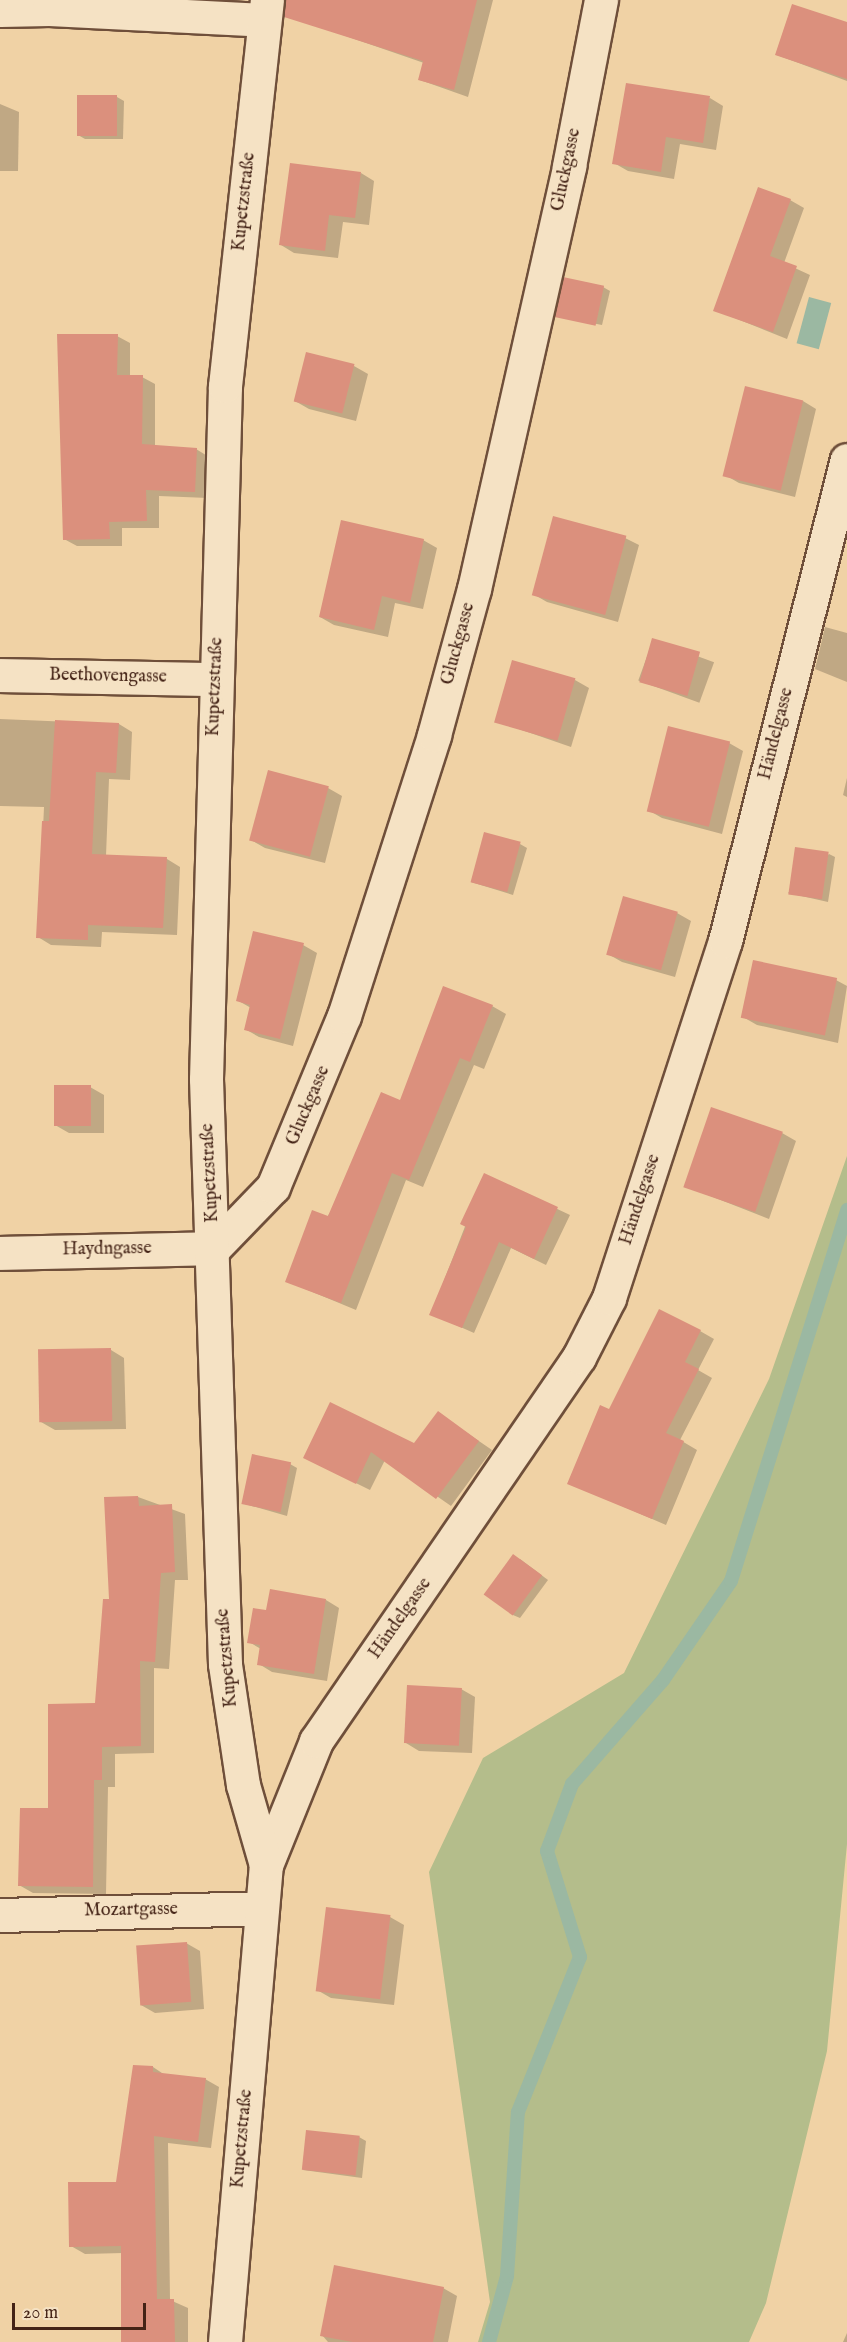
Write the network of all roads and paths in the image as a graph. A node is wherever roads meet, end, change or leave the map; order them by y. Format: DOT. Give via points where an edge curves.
graph roads {
  1 [pos="601,0"];
  2 [pos="0,10"];
  3 [pos="266,10"];
  4 [pos="847,460"];
  5 [pos="0,675"];
  6 [pos="216,679"];
  7 [pos="214,1248"];
  8 [pos="0,1253"];
  9 [pos="266,1865"];
  10 [pos="262,1908"];
  11 [pos="0,1915"];
  12 [pos="225,2342"];
  1 -- 7 [label="street, Gluckgasse" via="485,543 435,735 320,1083 273,1188"];
  2 -- 3 [label="street"];
  3 -- 6 [label="street, Kupetzstraße" via="225,386"];
  4 -- 9 [label="street, Händelgasse" via="725,941 609,1298 579,1357 316,1741"];
  5 -- 6 [label="street, Beethovengasse"];
  6 -- 7 [label="street, Kupetzstraße" via="206,1079"];
  7 -- 8 [label="street, Haydngasse"];
  7 -- 9 [label="street, Kupetzstraße" via="225,1664 243,1785"];
  9 -- 10 [label="street, Kupetzstraße"];
  10 -- 11 [label="street, Mozartgasse"];
  10 -- 12 [label="street, Kupetzstraße"];
}
